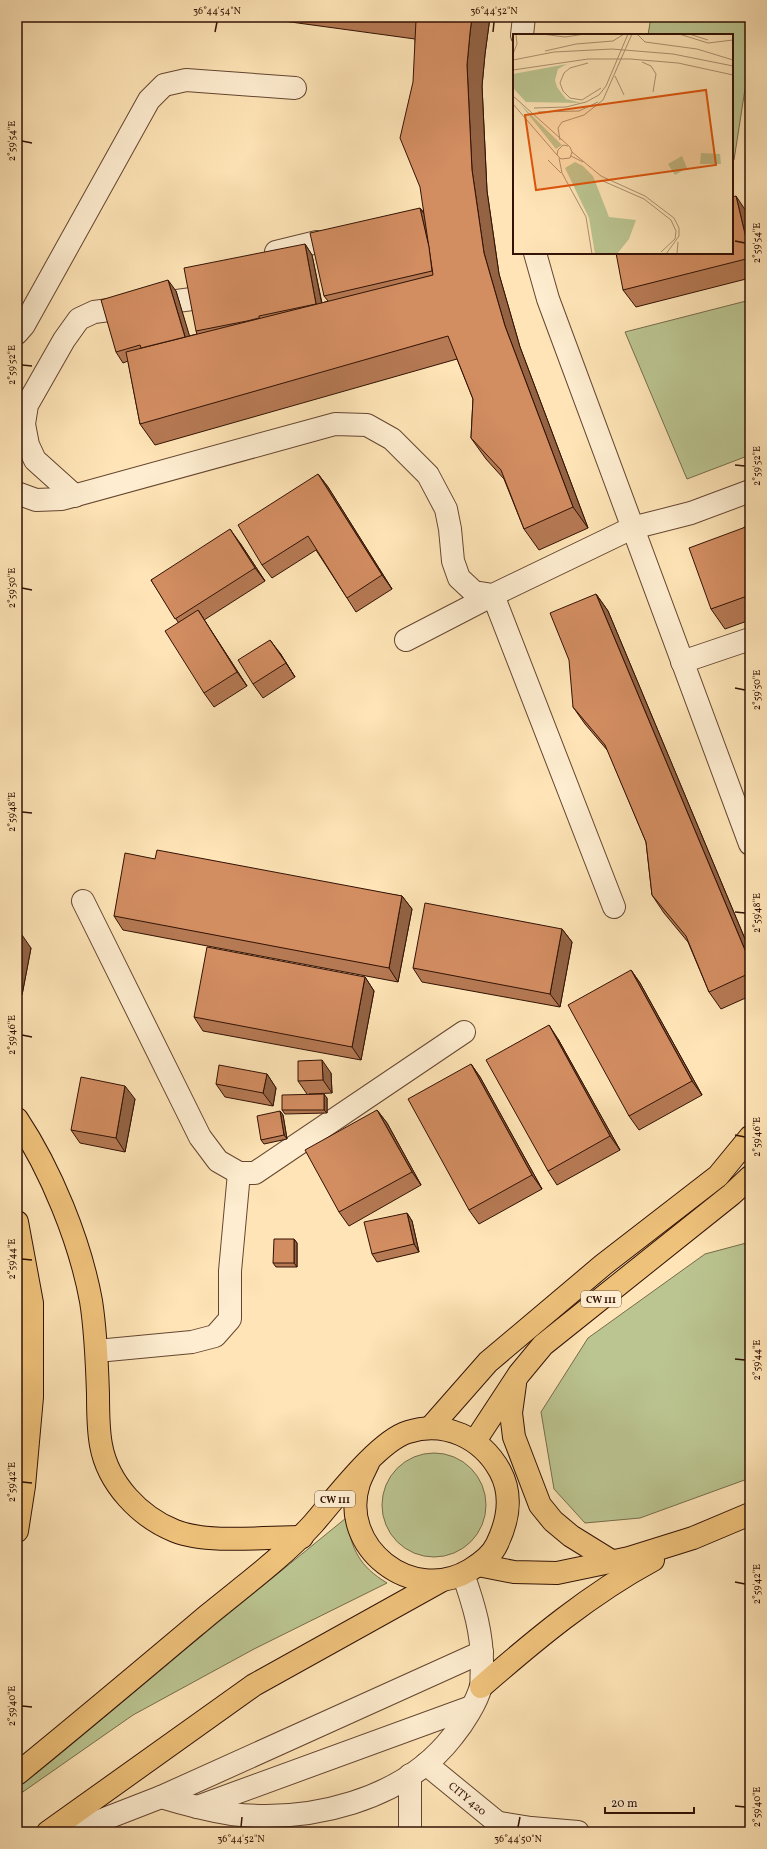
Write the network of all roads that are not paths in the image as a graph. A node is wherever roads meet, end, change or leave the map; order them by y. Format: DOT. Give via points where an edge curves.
graph roads {
  1 [pos="524,17"];
  2 [pos="522,34"];
  3 [pos="295,88"];
  4 [pos="317,242"];
  5 [pos="535,254"];
  6 [pos="255,257"];
  7 [pos="229,277"];
  8 [pos="17,333"];
  9 [pos="750,491"];
  10 [pos="17,493"];
  11 [pos="75,496"];
  12 [pos="632,528"];
  13 [pos="493,594"];
  14 [pos="750,639"];
  15 [pos="406,640"];
  16 [pos="682,662"];
  17 [pos="750,844"];
  18 [pos="83,901"];
  19 [pos="614,907"];
  20 [pos="464,1032"];
  21 [pos="17,1119"];
  22 [pos="750,1137"];
  23 [pos="239,1173"];
  24 [pos="750,1177"];
  25 [pos="17,1222"];
  26 [pos="97,1351"];
  27 [pos="515,1378"];
  28 [pos="430,1428"];
  29 [pos="475,1441"];
  30 [pos="369,1461"];
  31 [pos="750,1514"];
  32 [pos="17,1531"];
  33 [pos="302,1537"];
  34 [pos="693,1538"];
  35 [pos="613,1562"];
  36 [pos="471,1570"];
  37 [pos="441,1581"];
  38 [pos="482,1652"];
  39 [pos="481,1686"];
  40 [pos="471,1707"];
  41 [pos="418,1769"];
  42 [pos="17,1774"];
  43 [pos="161,1797"];
  44 [pos="196,1807"];
  45 [pos="505,1827"];
  46 [pos="48,1832"];
  47 [pos="71,1832"];
  48 [pos="410,1832"];
  49 [pos="578,1832"];
  1 -- 2 [label="street"];
  3 -- 8 [label="street" via="186,80 164,85 149,100 24,325"];
  4 -- 6 [label="street"];
  5 -- 12 [label="street" via="548,299"];
  7 -- 11 [label="street" via="208,297 94,312 79,319 64,340 27,405 24,424 28,445 35,460"];
  9 -- 12 [label="street" via="691,512"];
  10 -- 11 [label="street" via="36,500"];
  11 -- 13 [label="street" via="335,424 366,425 392,439 428,475 446,509 453,561 459,578 474,592"];
  12 -- 13 [label="street"];
  12 -- 16 [label="street"];
  13 -- 15 [label="street"];
  13 -- 19 [label="street"];
  14 -- 16 [label="street"];
  16 -- 17 [label="street"];
  18 -- 23 [label="street" via="200,1137 218,1161"];
  20 -- 23 [label="street" via="255,1173"];
  21 -- 26 [label="main road" via="34,1145 80,1254 91,1300"];
  22 -- 28 [label="main road" via="718,1176 603,1265 488,1362"];
  23 -- 26 [label="street" via="230,1271 230,1319 215,1336 192,1342"];
  24 -- 27 [label="main road, CW 111" via="543,1344"];
  25 -- 32 [label="main road" via="32,1303 32,1397"];
  26 -- 33 [label="main road" via="101,1446 115,1480 136,1506 158,1523 176,1532 196,1537"];
  27 -- 29 [label="main road, CW 111"];
  27 -- 35 [label="main road" via="511,1413 514,1436 540,1505 553,1521 571,1536"];
  28 -- 29 [label="main road" via="454,1431"];
  28 -- 30 [label="main road" via="407,1432 386,1444"];
  29 -- 36 [label="main road" via="492,1457 504,1479 508,1502 505,1526 495,1548"];
  30 -- 33 [label="main road, CW 111"];
  30 -- 37 [label="main road" via="359,1484 356,1508 361,1533 374,1554 393,1570 416,1579"];
  31 -- 34 [label="main road"];
  33 -- 42 [label="main road"];
  34 -- 35 [label="main road"];
  34 -- 39 [label="main road" via="636,1569 582,1605 530,1644"];
  35 -- 36 [label="main road" via="557,1573"];
  36 -- 37 [label="main road"];
  36 -- 38 [label="street"];
  37 -- 46 [label="main road" via="254,1685"];
  38 -- 39 [label="street"];
  38 -- 43 [label="street"];
  39 -- 40 [label="street"];
  40 -- 41 [label="street" via="446,1746"];
  40 -- 44 [label="street"];
  41 -- 44 [label="street" via="363,1799 305,1813 268,1816 232,1814"];
  41 -- 45 [label="street, CITY 420"];
  41 -- 48 [label="street"];
  43 -- 44 [label="street"];
  43 -- 47 [label="street"];
  45 -- 49 [label="street"];
}
